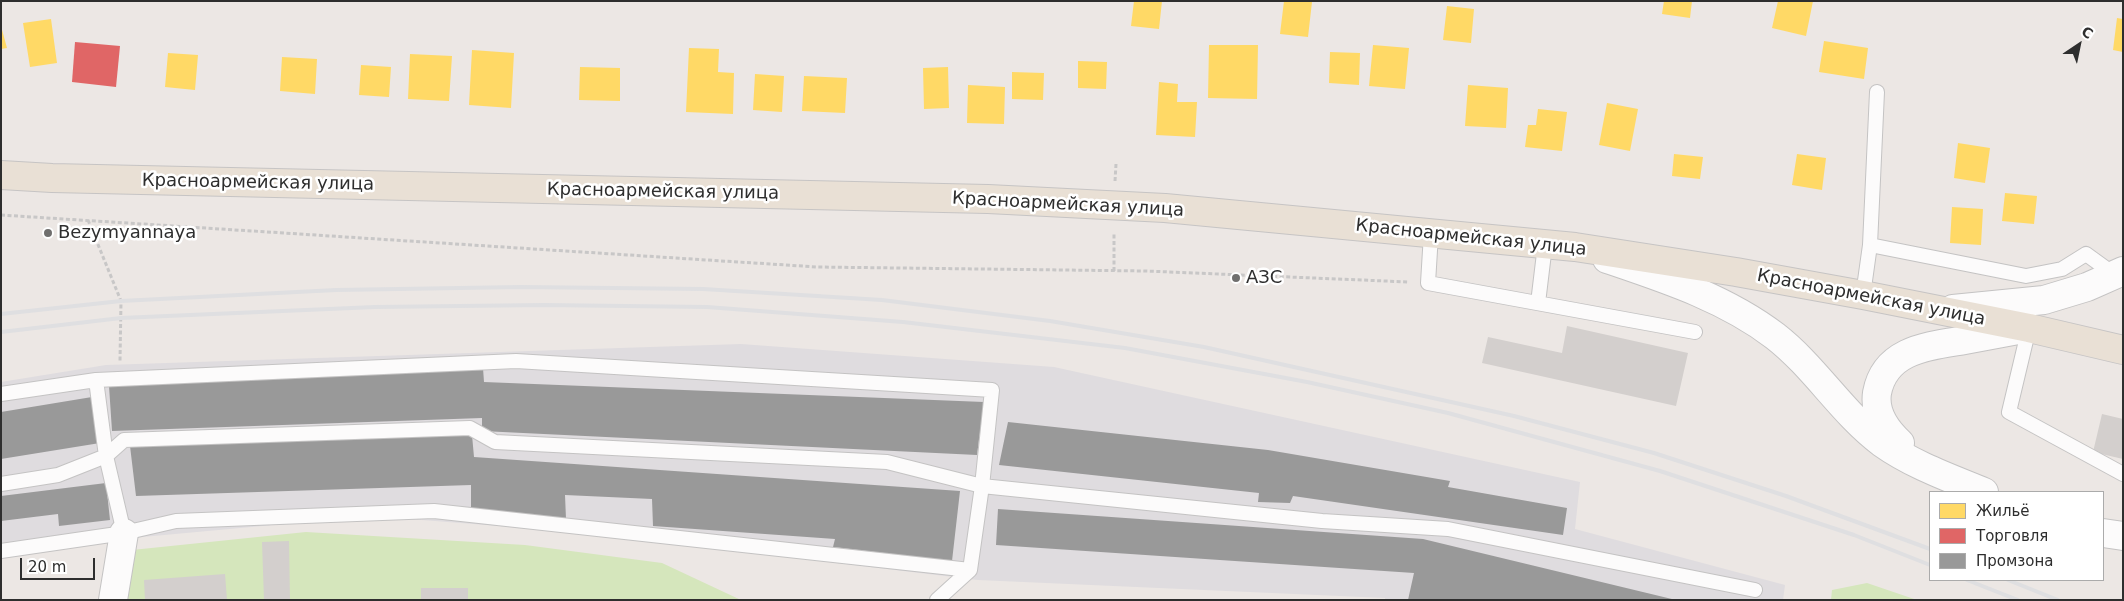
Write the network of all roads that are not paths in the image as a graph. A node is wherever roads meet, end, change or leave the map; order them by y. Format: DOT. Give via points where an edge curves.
graph roads {
  1 [pos="1877,92"];
  2 [pos="1,175"];
  3 [pos="1431,234"];
  4 [pos="1545,245"];
  5 [pos="1870,245"];
  6 [pos="1575,247"];
  7 [pos="2119,273"];
  8 [pos="1863,295"];
  9 [pos="1538,303"];
  10 [pos="1940,310"];
  11 [pos="2029,328"];
  12 [pos="1695,332"];
  13 [pos="2123,350"];
  14 [pos="96,380"];
  15 [pos="1,394"];
  16 [pos="106,456"];
  17 [pos="2123,474"];
  18 [pos="1952,479"];
  19 [pos="1,484"];
  20 [pos="982,486"];
  21 [pos="1982,491"];
  22 [pos="124,532"];
  23 [pos="2104,534"];
  24 [pos="2123,536"];
  25 [pos="1,551"];
  26 [pos="970,570"];
  27 [pos="1755,590"];
  28 [pos="113,600"];
  29 [pos="937,600"];
  1 -- 5 [label="lane"];
  2 -- 3 [label="main road, Красноармейская улица" via="988,199 1165,208"];
  3 -- 4 [label="main road, Красноармейская улица"];
  3 -- 9 [label="lane" via="1428,282"];
  4 -- 6 [label="main road, Красноармейская улица"];
  4 -- 9 [label="lane"];
  5 -- 7 [label="lane" via="2026,276 2062,269 2086,254"];
  5 -- 8 [label="lane"];
  6 -- 8 [label="main road, Красноармейская улица"];
  6 -- 18 [label="main road" via="1683,286 1733,308 1776,337 1812,370 1860,424 1883,443 1913,462"];
  7 -- 10 [label="main road" via="2088,288 2044,300"];
  8 -- 10 [label="main road, Красноармейская улица"];
  9 -- 12 [label="lane"];
  10 -- 11 [label="main road, Красноармейская улица"];
  11 -- 13 [label="main road, Красноармейская улица"];
  11 -- 17 [label="lane" via="2009,412"];
  11 -- 18 [label="main road" via="1922,347 1902,356 1888,368 1880,381 1877,396 1879,415 1889,433 1908,451"];
  14 -- 15 [label="lane"];
  14 -- 16 [label="lane"];
  14 -- 20 [label="lane" via="516,362 992,390"];
  16 -- 19 [label="lane" via="58,475"];
  16 -- 20 [label="lane" via="124,440 470,428 495,442 887,462"];
  16 -- 22 [label="lane"];
  18 -- 21 [label="main road"];
  20 -- 26 [label="lane"];
  20 -- 27 [label="lane" via="1322,521 1448,529"];
  22 -- 25 [label="lane"];
  22 -- 26 [label="lane" via="176,521 434,510"];
  22 -- 28 [label="main road"];
  23 -- 24 [label="main road"];
  26 -- 29 [label="lane"];
}
